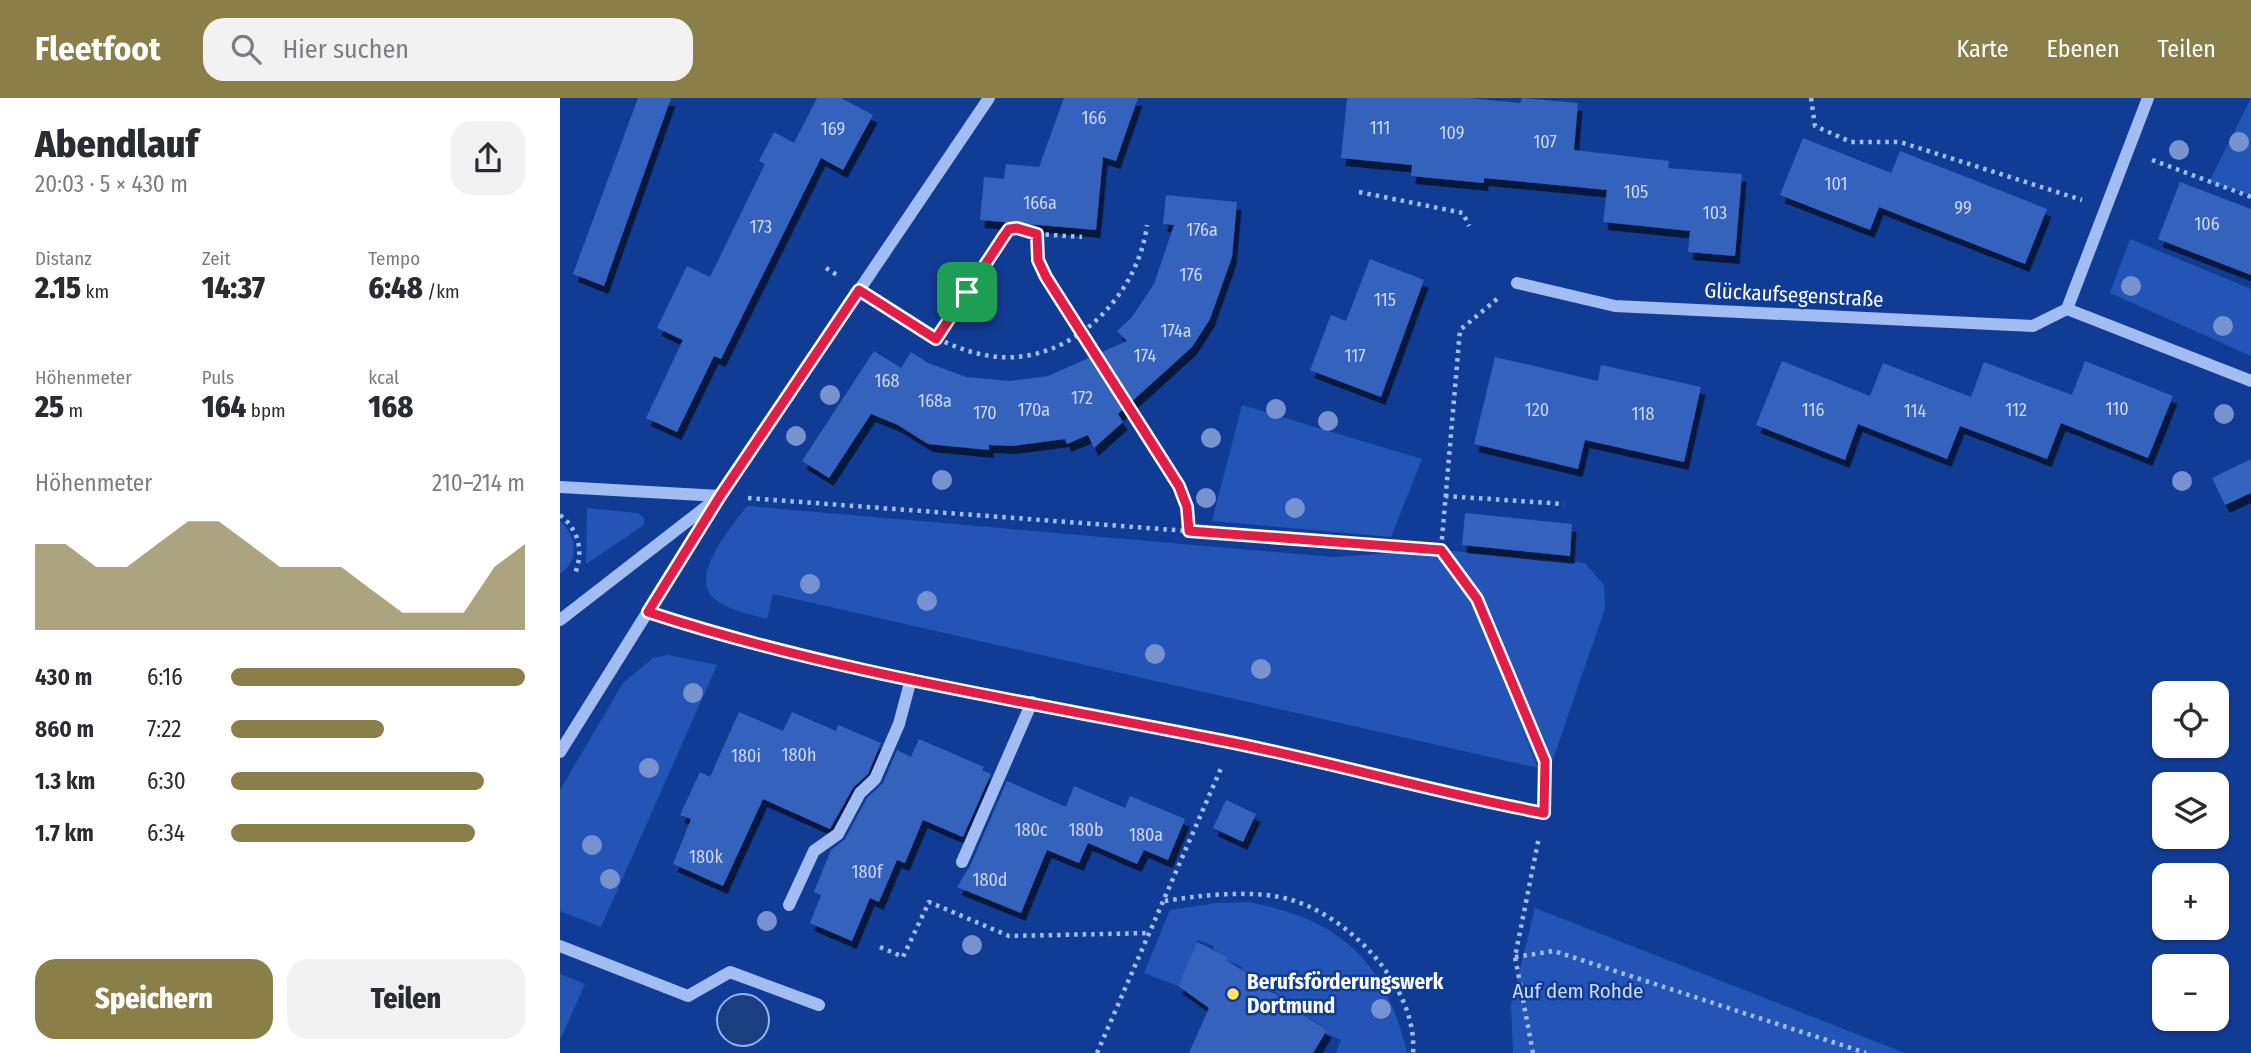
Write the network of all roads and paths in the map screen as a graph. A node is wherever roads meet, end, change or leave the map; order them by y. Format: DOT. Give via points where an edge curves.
graph roads {
  1 [pos="989,98"];
  2 [pos="1811,98"];
  3 [pos="2148,98"];
  4 [pos="2128,152"];
  5 [pos="1359,192"];
  6 [pos="2251,197"];
  7 [pos="2087,201"];
  8 [pos="1147,225"];
  9 [pos="1469,226"];
  10 [pos="1037,234"];
  11 [pos="1082,237"];
  12 [pos="826,268"];
  13 [pos="1517,283"];
  14 [pos="859,290"];
  15 [pos="2067,309"];
  16 [pos="1082,331"];
  17 [pos="936,339"];
  18 [pos="2251,381"];
  19 [pos="560,487"];
  20 [pos="720,496"];
  21 [pos="1445,496"];
  22 [pos="744,498"];
  23 [pos="1564,504"];
  24 [pos="560,515"];
  25 [pos="1189,531"];
  26 [pos="1441,550"];
  27 [pos="573,579"];
  28 [pos="648,612"];
  29 [pos="560,620"];
  30 [pos="911,679"];
  31 [pos="1032,702"];
  32 [pos="1233,742"];
  33 [pos="560,752"];
  34 [pos="1544,813"];
  35 [pos="962,863"];
  36 [pos="1164,901"];
  37 [pos="789,905"];
  38 [pos="1150,933"];
  39 [pos="560,946"];
  40 [pos="880,947"];
  41 [pos="1515,957"];
  42 [pos="819,1005"];
  43 [pos="1097,1053"];
  44 [pos="1413,1053"];
  45 [pos="1532,1053"];
  46 [pos="1866,1053"];
  1 -- 14 [label="street"];
  2 -- 7 [label="path" via="1815,126 1851,142 1900,142"];
  3 -- 4 [label="street"];
  4 -- 6 [label="path"];
  4 -- 15 [label="street"];
  5 -- 9 [label="path" via="1463,214"];
  8 -- 16 [label="path" via="1144,245 1120,297"];
  10 -- 11 [label="path"];
  10 -- 16 [label="path" via="1038,260"];
  10 -- 17 [label="path" via="1009,229"];
  12 -- 14 [label="path"];
  13 -- 15 [label="street, Glückaufsegenstraße" via="1615,306 2005,325 2033,326"];
  13 -- 21 [label="path" via="1460,330"];
  14 -- 17 [label="path"];
  14 -- 20 [label="street"];
  15 -- 18 [label="street"];
  16 -- 17 [label="path" via="1042,352 1016,356 992,357"];
  16 -- 25 [label="path" via="1179,486"];
  19 -- 20 [label="street"];
  20 -- 28 [label="street"];
  20 -- 29 [label="street"];
  21 -- 23 [label="path"];
  21 -- 26 [label="path"];
  22 -- 25 [label="path"];
  24 -- 27 [label="path" via="573,526 579,542 580,563"];
  25 -- 26 [label="path"];
  26 -- 34 [label="path" via="1477,599 1526,712 1545,761"];
  28 -- 30 [label="street" via="722,636"];
  28 -- 33 [label="street"];
  30 -- 31 [label="street"];
  30 -- 37 [label="street" via="899,724 875,779 860,793 838,834 814,851"];
  31 -- 32 [label="street"];
  31 -- 35 [label="street"];
  32 -- 34 [label="street"];
  32 -- 36 [label="path"];
  34 -- 41 [label="path"];
  36 -- 38 [label="path"];
  36 -- 44 [label="path" via="1215,893 1292,900 1349,929 1396,984 1414,1039"];
  38 -- 40 [label="path" via="1009,936 929,902 903,957"];
  38 -- 43 [label="path"];
  39 -- 42 [label="street" via="688,996 730,971"];
  41 -- 45 [label="path"];
  41 -- 46 [label="path" via="1554,951"];
}
